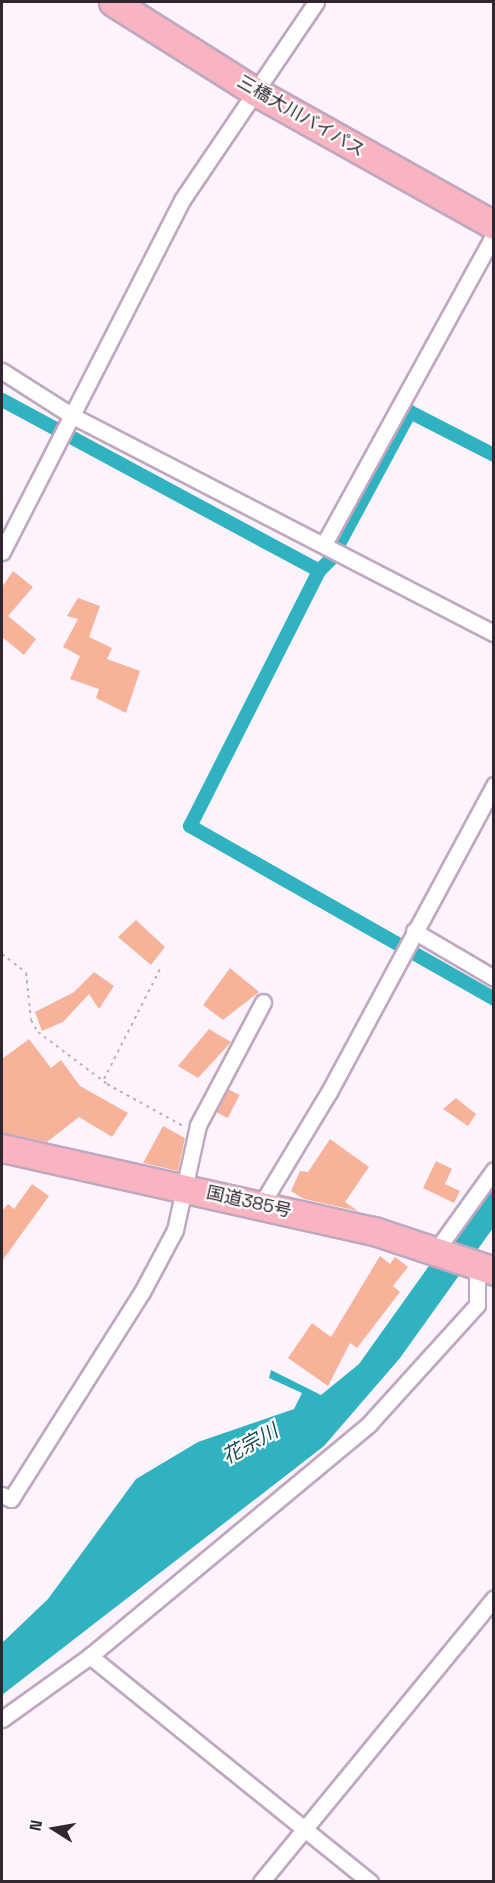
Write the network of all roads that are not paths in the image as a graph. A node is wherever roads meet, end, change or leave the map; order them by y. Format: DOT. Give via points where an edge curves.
graph roads {
  1 [pos="113,2"];
  2 [pos="316,2"];
  3 [pos="256,92"];
  4 [pos="494,225"];
  5 [pos="494,235"];
  6 [pos="2,371"];
  7 [pos="68,421"];
  8 [pos="324,544"];
  9 [pos="2,552"];
  10 [pos="494,633"];
  11 [pos="494,785"];
  12 [pos="412,934"];
  13 [pos="494,978"];
  14 [pos="263,1002"];
  15 [pos="2,1148"];
  16 [pos="494,1170"];
  17 [pos="188,1188"];
  18 [pos="261,1205"];
  19 [pos="438,1250"];
  20 [pos="480,1266"];
  21 [pos="2,1495"];
  22 [pos="494,1598"];
  23 [pos="90,1656"];
  24 [pos="2,1719"];
  25 [pos="303,1827"];
  26 [pos="261,1881"];
  27 [pos="370,1881"];
  1 -- 3 [label="highway, 三橋大川バイパス"];
  2 -- 3 [label="street"];
  3 -- 4 [label="highway, 三橋大川バイパス"];
  3 -- 7 [label="street" via="182,200"];
  5 -- 8 [label="street"];
  6 -- 7 [label="street"];
  7 -- 8 [label="street"];
  7 -- 9 [label="street"];
  8 -- 10 [label="street"];
  11 -- 12 [label="street"];
  12 -- 13 [label="street"];
  12 -- 18 [label="street" via="329,1092"];
  14 -- 17 [label="street" via="196,1133"];
  15 -- 17 [label="highway, 国道385号"];
  16 -- 19 [label="street"];
  17 -- 18 [label="highway, 国道385号"];
  17 -- 21 [label="street" via="175,1230 97,1368 10,1500"];
  18 -- 19 [label="highway, 国道385号"];
  19 -- 20 [label="highway, 国道385号"];
  20 -- 23 [label="street" via="477,1305 407,1386 328,1462"];
  22 -- 25 [label="street"];
  23 -- 24 [label="street"];
  23 -- 25 [label="street"];
  25 -- 26 [label="street"];
  25 -- 27 [label="street"];
}
